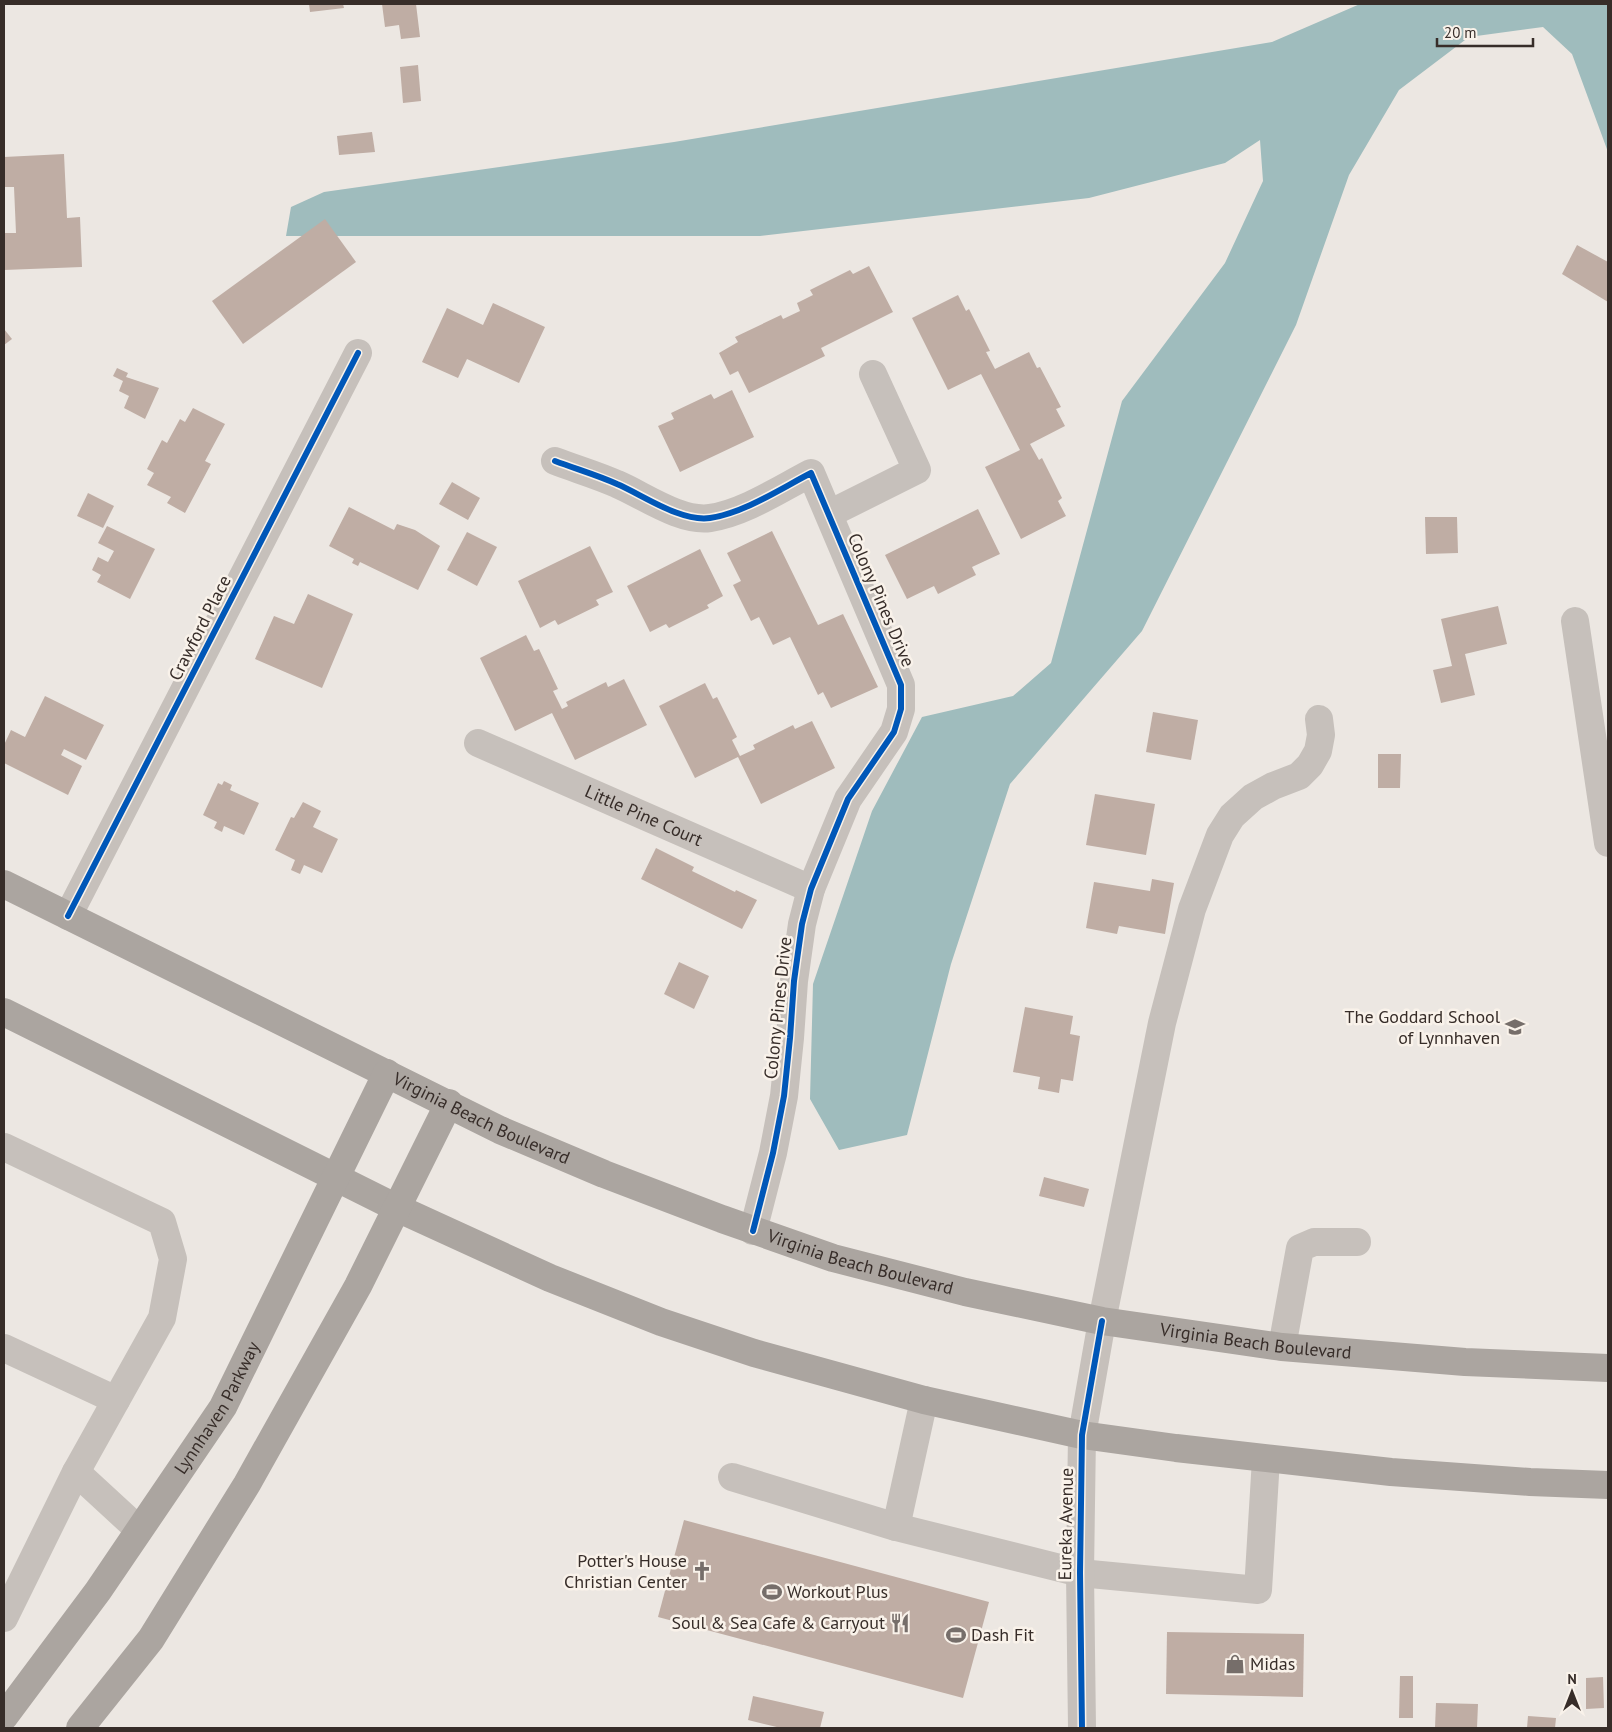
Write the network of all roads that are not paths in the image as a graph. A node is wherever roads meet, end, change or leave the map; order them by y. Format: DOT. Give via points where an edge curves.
graph roads {
  1 [pos="358,353"];
  2 [pos="873,374"];
  3 [pos="555,462"];
  4 [pos="829,514"];
  5 [pos="1575,621"];
  6 [pos="1319,719"];
  7 [pos="478,743"];
  8 [pos="1608,843"];
  9 [pos="4,884"];
  10 [pos="811,889"];
  11 [pos="68,916"];
  12 [pos="4,1012"];
  13 [pos="387,1073"];
  14 [pos="449,1103"];
  15 [pos="4,1147"];
  16 [pos="336,1178"];
  17 [pos="397,1208"];
  18 [pos="753,1231"];
  19 [pos="1356,1242"];
  20 [pos="1102,1321"];
  21 [pos="1282,1347"];
  22 [pos="4,1348"];
  23 [pos="1608,1368"];
  24 [pos="116,1400"];
  25 [pos="924,1400"];
  26 [pos="1082,1435"];
  27 [pos="1266,1459"];
  28 [pos="76,1472"];
  29 [pos="732,1477"];
  30 [pos="1608,1485"];
  31 [pos="896,1527"];
  32 [pos="139,1530"];
  33 [pos="1080,1573"];
  34 [pos="4,1618"];
  35 [pos="4,1717"];
  36 [pos="80,1728"];
  37 [pos="1082,1728"];
  1 -- 11 [label="street, Crawford Place"];
  2 -- 4 [label="street" via="917,470"];
  3 -- 4 [label="street, Colony Pines Drive" via="617,484 676,513 703,518 739,510 811,473"];
  4 -- 10 [label="street, Colony Pines Drive" via="901,686 901,709 894,732 848,798"];
  5 -- 8 [label="street"];
  6 -- 20 [label="street, Eureka Avenue" via="1318,751 1310,765 1299,776 1253,797 1232,816 1220,835 1195,900 1162,1023"];
  7 -- 10 [label="street, Little Pine Court"];
  9 -- 11 [label="main road, Virginia Beach Boulevard"];
  10 -- 18 [label="street, Colony Pines Drive" via="794,981 784,1096"];
  11 -- 13 [label="main road, Virginia Beach Boulevard"];
  12 -- 16 [label="main road"];
  13 -- 14 [label="main road, Virginia Beach Boulevard"];
  13 -- 16 [label="main road, Lynnhaven Parkway"];
  14 -- 17 [label="main road"];
  14 -- 18 [label="main road, Virginia Beach Boulevard" via="500,1130 595,1170"];
  15 -- 24 [label="street" via="162,1222 173,1259 162,1318"];
  16 -- 17 [label="main road"];
  16 -- 32 [label="main road, Lynnhaven Parkway" via="223,1407"];
  17 -- 25 [label="main road" via="550,1278 661,1322 754,1353"];
  17 -- 36 [label="main road" via="328,1342 247,1484 151,1639"];
  18 -- 20 [label="main road, Virginia Beach Boulevard" via="833,1258 955,1290"];
  19 -- 21 [label="street" via="1314,1242 1300,1248"];
  20 -- 21 [label="main road, Virginia Beach Boulevard"];
  20 -- 26 [label="street, Eureka Avenue"];
  21 -- 23 [label="main road, Virginia Beach Boulevard" via="1465,1362"];
  22 -- 24 [label="street"];
  24 -- 28 [label="street"];
  25 -- 26 [label="main road"];
  25 -- 31 [label="street"];
  26 -- 27 [label="main road"];
  26 -- 33 [label="street, Eureka Avenue"];
  27 -- 30 [label="main road" via="1391,1472"];
  27 -- 33 [label="street" via="1258,1590"];
  28 -- 32 [label="street"];
  28 -- 34 [label="street"];
  29 -- 31 [label="street"];
  31 -- 33 [label="street"];
  32 -- 35 [label="main road, Lynnhaven Parkway"];
  33 -- 37 [label="street, Eureka Avenue"];
}
